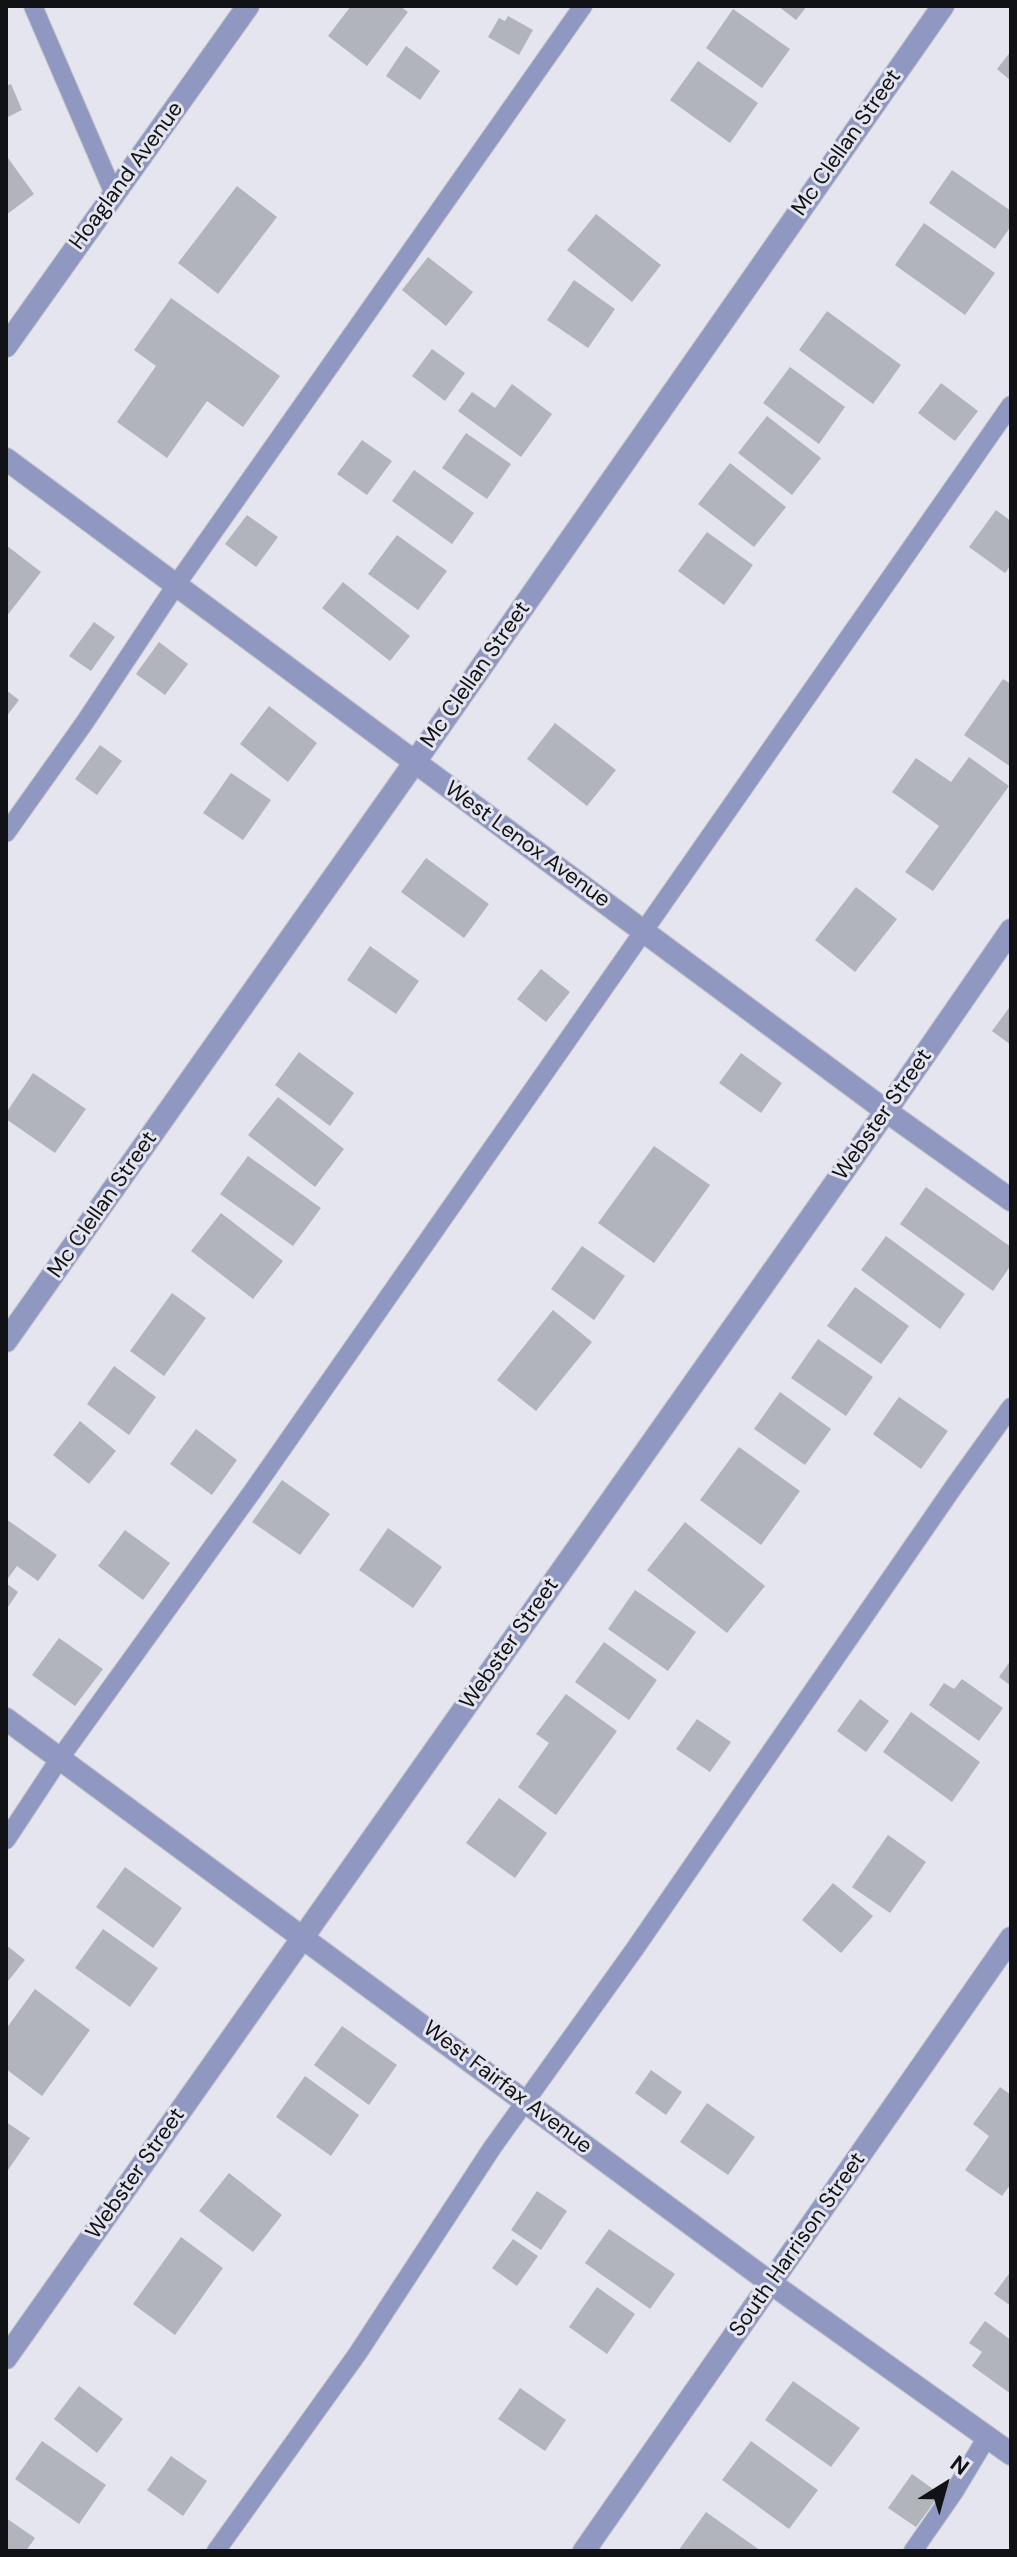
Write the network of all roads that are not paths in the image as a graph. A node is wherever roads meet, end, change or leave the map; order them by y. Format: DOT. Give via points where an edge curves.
graph roads {
  1 [pos="33,6"];
  2 [pos="248,6"];
  3 [pos="583,6"];
  4 [pos="943,6"];
  5 [pos="114,194"];
  6 [pos="6,346"];
  7 [pos="1011,405"];
  8 [pos="6,459"];
  9 [pos="176,585"];
  10 [pos="415,762"];
  11 [pos="6,833"];
  12 [pos="1011,930"];
  13 [pos="643,931"];
  14 [pos="886,1111"];
  15 [pos="1011,1200"];
  16 [pos="6,1341"];
  17 [pos="1011,1407"];
  18 [pos="6,1719"];
  19 [pos="60,1758"];
  20 [pos="6,1840"];
  21 [pos="303,1937"];
  22 [pos="1011,1938"];
  23 [pos="527,2103"];
  24 [pos="772,2284"];
  25 [pos="6,2358"];
  26 [pos="987,2437"];
  27 [pos="1011,2454"];
  28 [pos="216,2551"];
  29 [pos="584,2551"];
  30 [pos="913,2551"];
  1 -- 5 [label="lane"];
  2 -- 5 [label="street, Hoagland Avenue"];
  3 -- 9 [label="lane"];
  4 -- 10 [label="street, Mc Clellan Street"];
  5 -- 6 [label="street, Hoagland Avenue"];
  7 -- 13 [label="lane"];
  8 -- 9 [label="street, West Lenox Avenue"];
  9 -- 10 [label="street, West Lenox Avenue"];
  9 -- 11 [label="lane"];
  10 -- 13 [label="street, West Lenox Avenue"];
  10 -- 16 [label="street, Mc Clellan Street"];
  12 -- 14 [label="street, Webster Street"];
  13 -- 14 [label="street, West Lenox Avenue"];
  13 -- 19 [label="lane"];
  14 -- 15 [label="street, West Lenox Avenue"];
  14 -- 21 [label="street, Webster Street"];
  17 -- 23 [label="lane"];
  18 -- 19 [label="street, West Fairfax Avenue"];
  19 -- 20 [label="lane"];
  19 -- 21 [label="street, West Fairfax Avenue"];
  21 -- 23 [label="street, West Fairfax Avenue"];
  21 -- 25 [label="street, Webster Street"];
  22 -- 24 [label="street, South Harrison Street"];
  23 -- 24 [label="street, West Fairfax Avenue"];
  23 -- 28 [label="lane"];
  24 -- 26 [label="street, West Fairfax Avenue"];
  24 -- 29 [label="street, South Harrison Street"];
  26 -- 27 [label="street, West Fairfax Avenue"];
  26 -- 30 [label="lane"];
}
